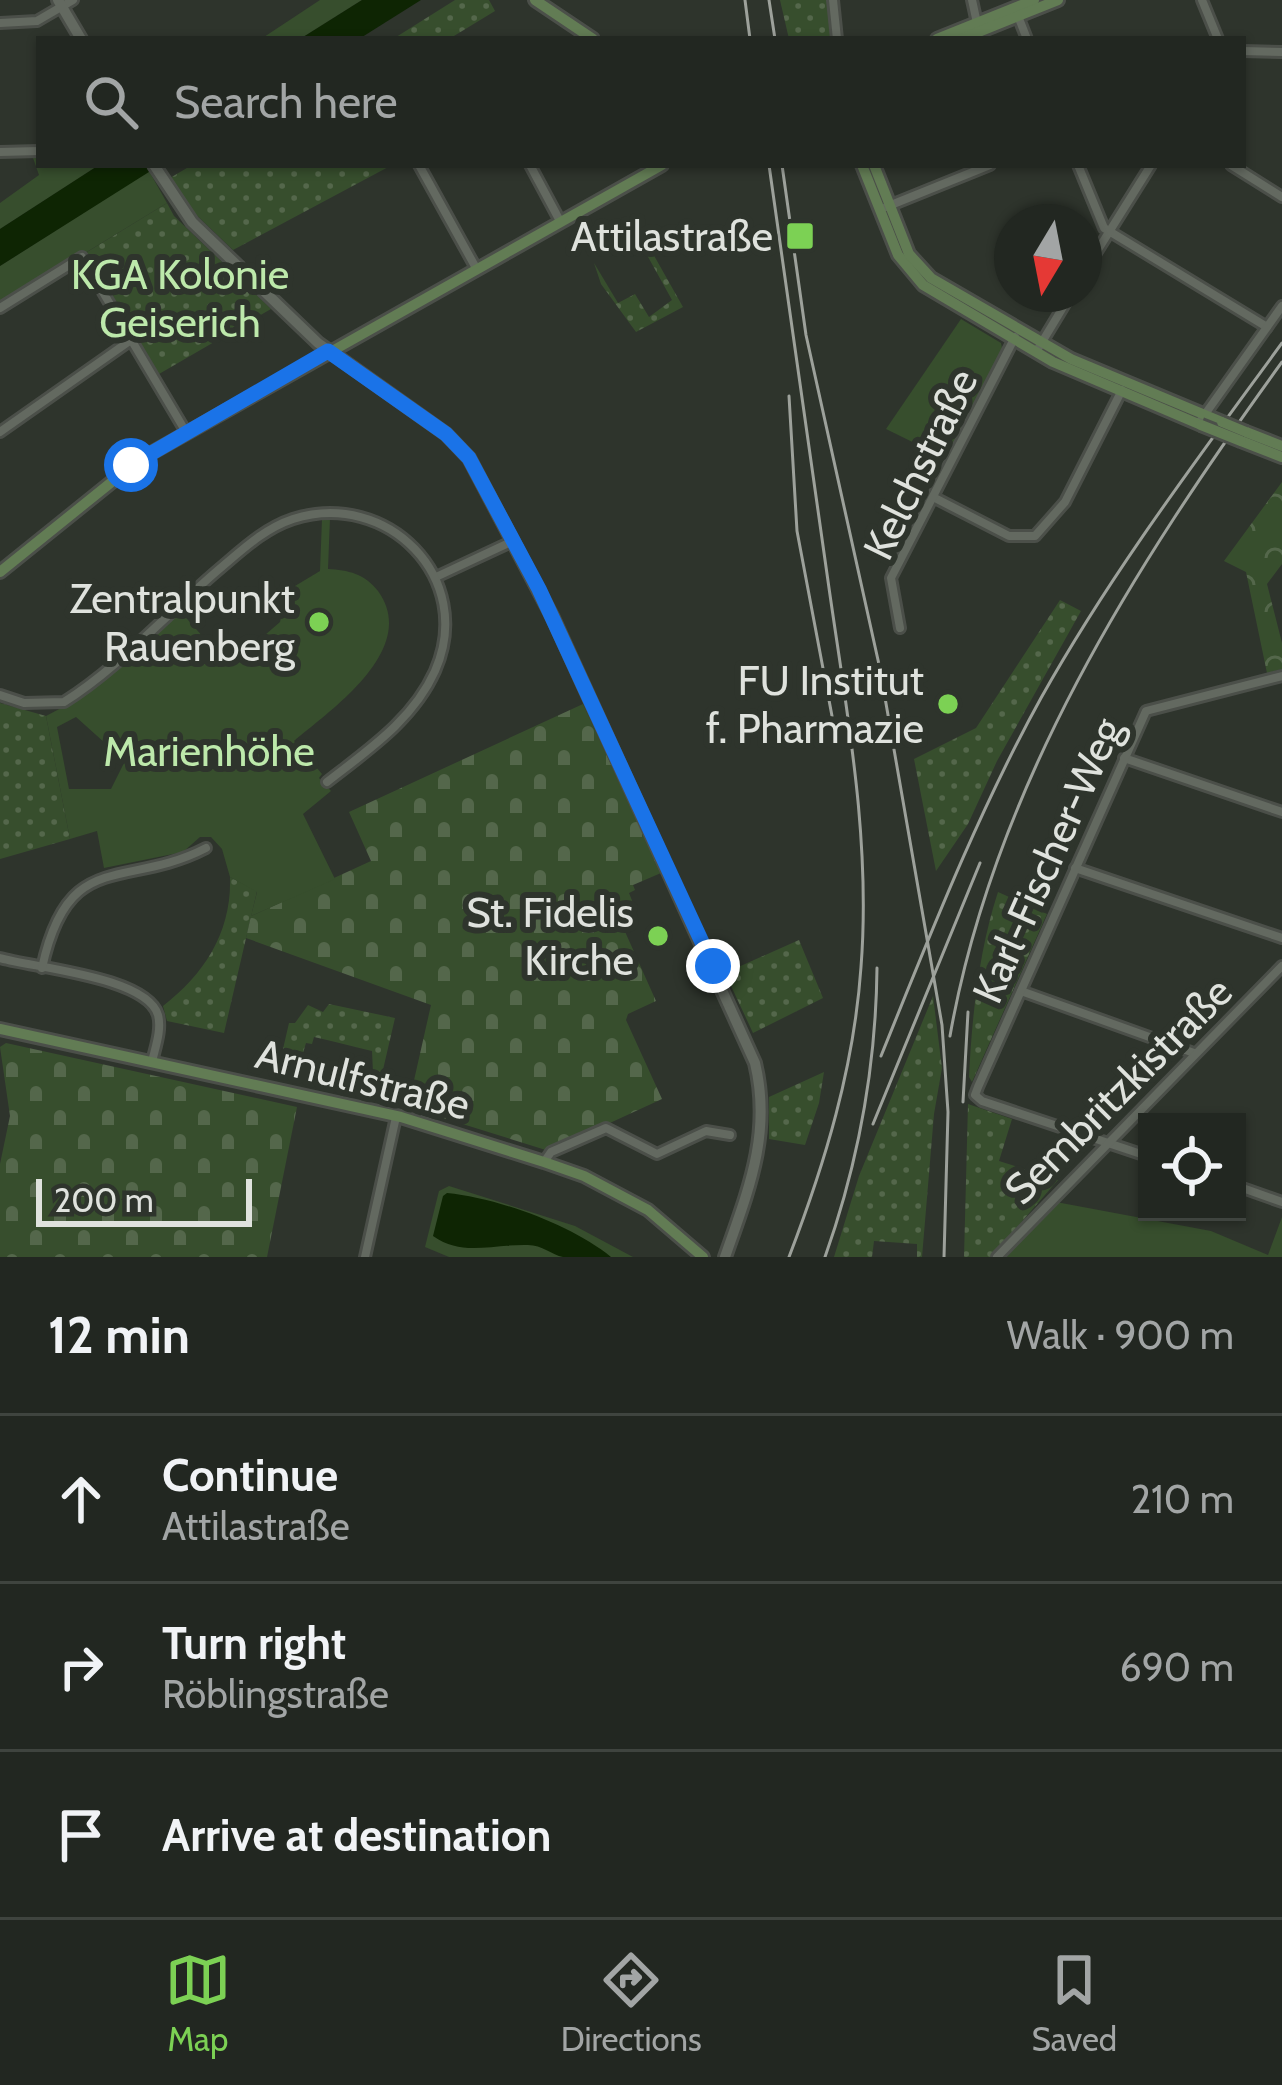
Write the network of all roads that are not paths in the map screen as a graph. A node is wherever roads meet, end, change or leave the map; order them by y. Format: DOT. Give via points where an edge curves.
graph roads {
  1 [pos="535,0"];
  2 [pos="833,0"];
  3 [pos="972,0"];
  4 [pos="1034,0"];
  5 [pos="1058,0"];
  6 [pos="1202,0"];
  7 [pos="64,2"];
  8 [pos="1018,16"];
  9 [pos="0,23"];
  10 [pos="979,27"];
  11 [pos="80,36"];
  12 [pos="589,36"];
  13 [pos="837,36"];
  14 [pos="948,36"];
  15 [pos="966,36"];
  16 [pos="1026,36"];
  17 [pos="1217,36"];
  18 [pos="1246,51"];
  19 [pos="1282,52"];
  20 [pos="36,151"];
  21 [pos="0,152"];
  22 [pos="156,168"];
  23 [pos="420,168"];
  24 [pos="532,168"];
  25 [pos="657,168"];
  26 [pos="864,168"];
  27 [pos="875,168"];
  28 [pos="983,168"];
  29 [pos="1079,168"];
  30 [pos="1149,168"];
  31 [pos="1236,168"];
  32 [pos="1282,197"];
  33 [pos="884,208"];
  34 [pos="560,221"];
  35 [pos="1110,231"];
  36 [pos="1102,244"];
  37 [pos="476,268"];
  38 [pos="1282,306"];
  39 [pos="0,308"];
  40 [pos="1060,312"];
  41 [pos="1267,327"];
  42 [pos="1016,335"];
  43 [pos="131,340"];
  44 [pos="1038,347"];
  45 [pos="328,351"];
  46 [pos="1123,388"];
  47 [pos="1203,421"];
  48 [pos="0,432"];
  49 [pos="186,432"];
  50 [pos="1244,436"];
  51 [pos="1282,446"];
  52 [pos="1282,457"];
  53 [pos="933,496"];
  54 [pos="515,541"];
  55 [pos="0,572"];
  56 [pos="436,577"];
  57 [pos="900,628"];
  58 [pos="1282,676"];
  59 [pos="0,695"];
  60 [pos="1124,758"];
  61 [pos="327,782"];
  62 [pos="1282,812"];
  63 [pos="206,848"];
  64 [pos="1075,868"];
  65 [pos="1282,938"];
  66 [pos="0,958"];
  67 [pos="1282,966"];
  68 [pos="41,968"];
  69 [pos="1021,991"];
  70 [pos="0,1029"];
  71 [pos="1195,1053"];
  72 [pos="152,1063"];
  73 [pos="396,1117"];
  74 [pos="730,1135"];
  75 [pos="1107,1143"];
  76 [pos="1138,1153"];
  77 [pos="544,1162"];
  78 [pos="1246,1189"];
  79 [pos="1282,1202"];
  80 [pos="695,1254"];
  81 [pos="364,1257"];
  82 [pos="725,1257"];
  83 [pos="997,1257"];
  1 -- 12 [label="main road"];
  2 -- 13 [label="street"];
  3 -- 10 [label="street"];
  4 -- 10 [label="main road"];
  5 -- 8 [label="main road"];
  6 -- 17 [label="street"];
  7 -- 9 [label="street" via="37,21"];
  7 -- 11 [label="street"];
  8 -- 10 [label="main road"];
  8 -- 16 [label="street"];
  10 -- 14 [label="main road"];
  10 -- 15 [label="main road"];
  18 -- 19 [label="street"];
  20 -- 21 [label="street"];
  22 -- 45 [label="street" via="192,221"];
  23 -- 37 [label="street"];
  24 -- 34 [label="street"];
  25 -- 34 [label="main road"];
  26 -- 33 [label="main road"];
  27 -- 33 [label="main road"];
  28 -- 33 [label="street"];
  29 -- 35 [label="street"];
  30 -- 35 [label="street"];
  31 -- 32 [label="street"];
  33 -- 42 [label="main road" via="898,256 918,281"];
  34 -- 37 [label="main road"];
  35 -- 36 [label="street"];
  35 -- 41 [label="street"];
  37 -- 45 [label="main road"];
  38 -- 41 [label="street"];
  39 -- 43 [label="street" via="82,257"];
  40 -- 44 [label="street"];
  41 -- 47 [label="street"];
  42 -- 44 [label="main road"];
  42 -- 53 [label="street, Kelchstraße"];
  43 -- 48 [label="street"];
  43 -- 49 [label="street"];
  44 -- 46 [label="main road"];
  45 -- 49 [label="main road"];
  45 -- 54 [label="street" via="453,440"];
  46 -- 47 [label="main road"];
  46 -- 53 [label="street" via="1065,502 1035,536 1009,536"];
  47 -- 50 [label="main road, bridge"];
  49 -- 55 [label="main road" via="131,465"];
  50 -- 51 [label="main road"];
  50 -- 52 [label="main road"];
  53 -- 57 [label="street, Kelchstraße" via="891,578"];
  54 -- 56 [label="street"];
  54 -- 82 [label="street" via="755,1063 759,1156"];
  56 -- 59 [label="street" via="412,543 384,524 346,513 307,515 250,542 64,702"];
  56 -- 61 [label="street" via="445,634 428,685 400,722"];
  58 -- 60 [label="street, Karl-Fischer-Weg" via="1146,711"];
  60 -- 62 [label="street"];
  60 -- 64 [label="street, Karl-Fischer-Weg"];
  63 -- 68 [label="street" via="84,886 57,919"];
  64 -- 65 [label="street"];
  64 -- 69 [label="street, Karl-Fischer-Weg"];
  66 -- 68 [label="street"];
  67 -- 71 [label="street, Sembritzkistraße"];
  68 -- 72 [label="street" via="146,997 159,1019"];
  69 -- 71 [label="street"];
  69 -- 75 [label="street, Karl-Fischer-Weg" via="975,1095"];
  70 -- 72 [label="main road, Arnulfstraße"];
  71 -- 75 [label="street, Sembritzkistraße"];
  72 -- 73 [label="main road, Arnulfstraße"];
  73 -- 77 [label="main road, Arnulfstraße"];
  73 -- 81 [label="street"];
  74 -- 77 [label="street" via="706,1131 657,1154 606,1128"];
  75 -- 76 [label="street"];
  75 -- 83 [label="street, Sembritzkistraße"];
  77 -- 80 [label="main road, Arnulfstraße" via="648,1210"];
  78 -- 79 [label="street"];
}
